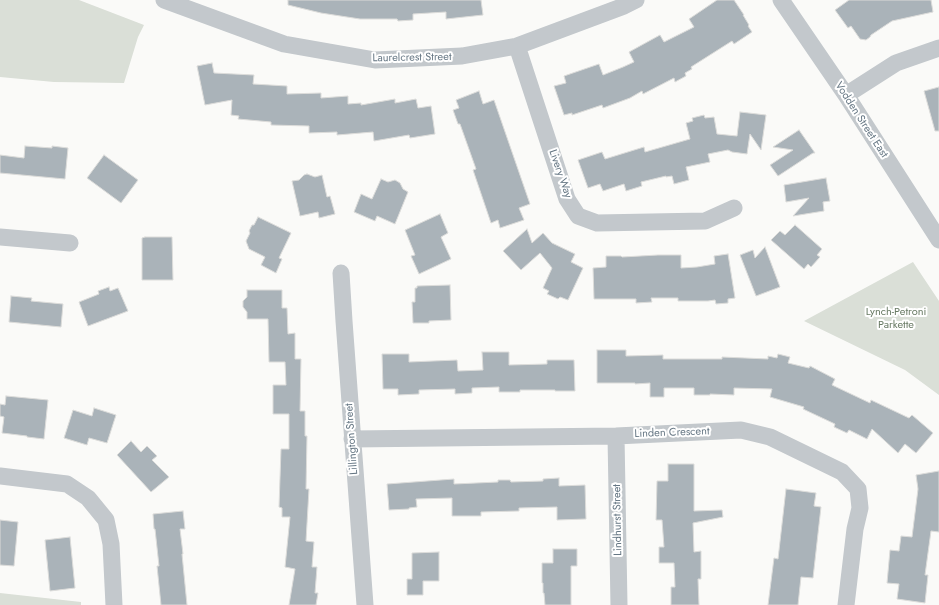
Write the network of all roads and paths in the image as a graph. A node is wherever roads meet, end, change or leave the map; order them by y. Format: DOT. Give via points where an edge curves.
graph roads {
  1 [pos="164,0"];
  2 [pos="636,0"];
  3 [pos="781,0"];
  4 [pos="517,46"];
  5 [pos="939,48"];
  6 [pos="846,95"];
  7 [pos="734,208"];
  8 [pos="0,236"];
  9 [pos="939,240"];
  10 [pos="70,243"];
  11 [pos="341,273"];
  12 [pos="616,436"];
  13 [pos="352,439"];
  14 [pos="0,476"];
  15 [pos="114,605"];
  16 [pos="365,605"];
  17 [pos="619,605"];
  18 [pos="846,605"];
  1 -- 4 [label="street, Laurelcrest Street" via="284,44 375,60 462,56"];
  2 -- 4 [label="street, Laurelcrest Street"];
  3 -- 6 [label="street, Vodden Street East"];
  4 -- 7 [label="street, Livery Way" via="567,199 578,216 597,223 705,221"];
  5 -- 6 [label="street" via="896,63"];
  6 -- 9 [label="street, Vodden Street East"];
  8 -- 10 [label="street"];
  11 -- 13 [label="street, Lillington Street"];
  12 -- 13 [label="street, Linden Crescent"];
  12 -- 17 [label="street, Lindhurst Street"];
  12 -- 18 [label="street, Linden Crescent" via="741,430 770,437 842,472 858,489 860,508"];
  13 -- 16 [label="street, Lillington Street"];
  14 -- 15 [label="street" via="67,484 88,498 106,520 111,544"];
}
